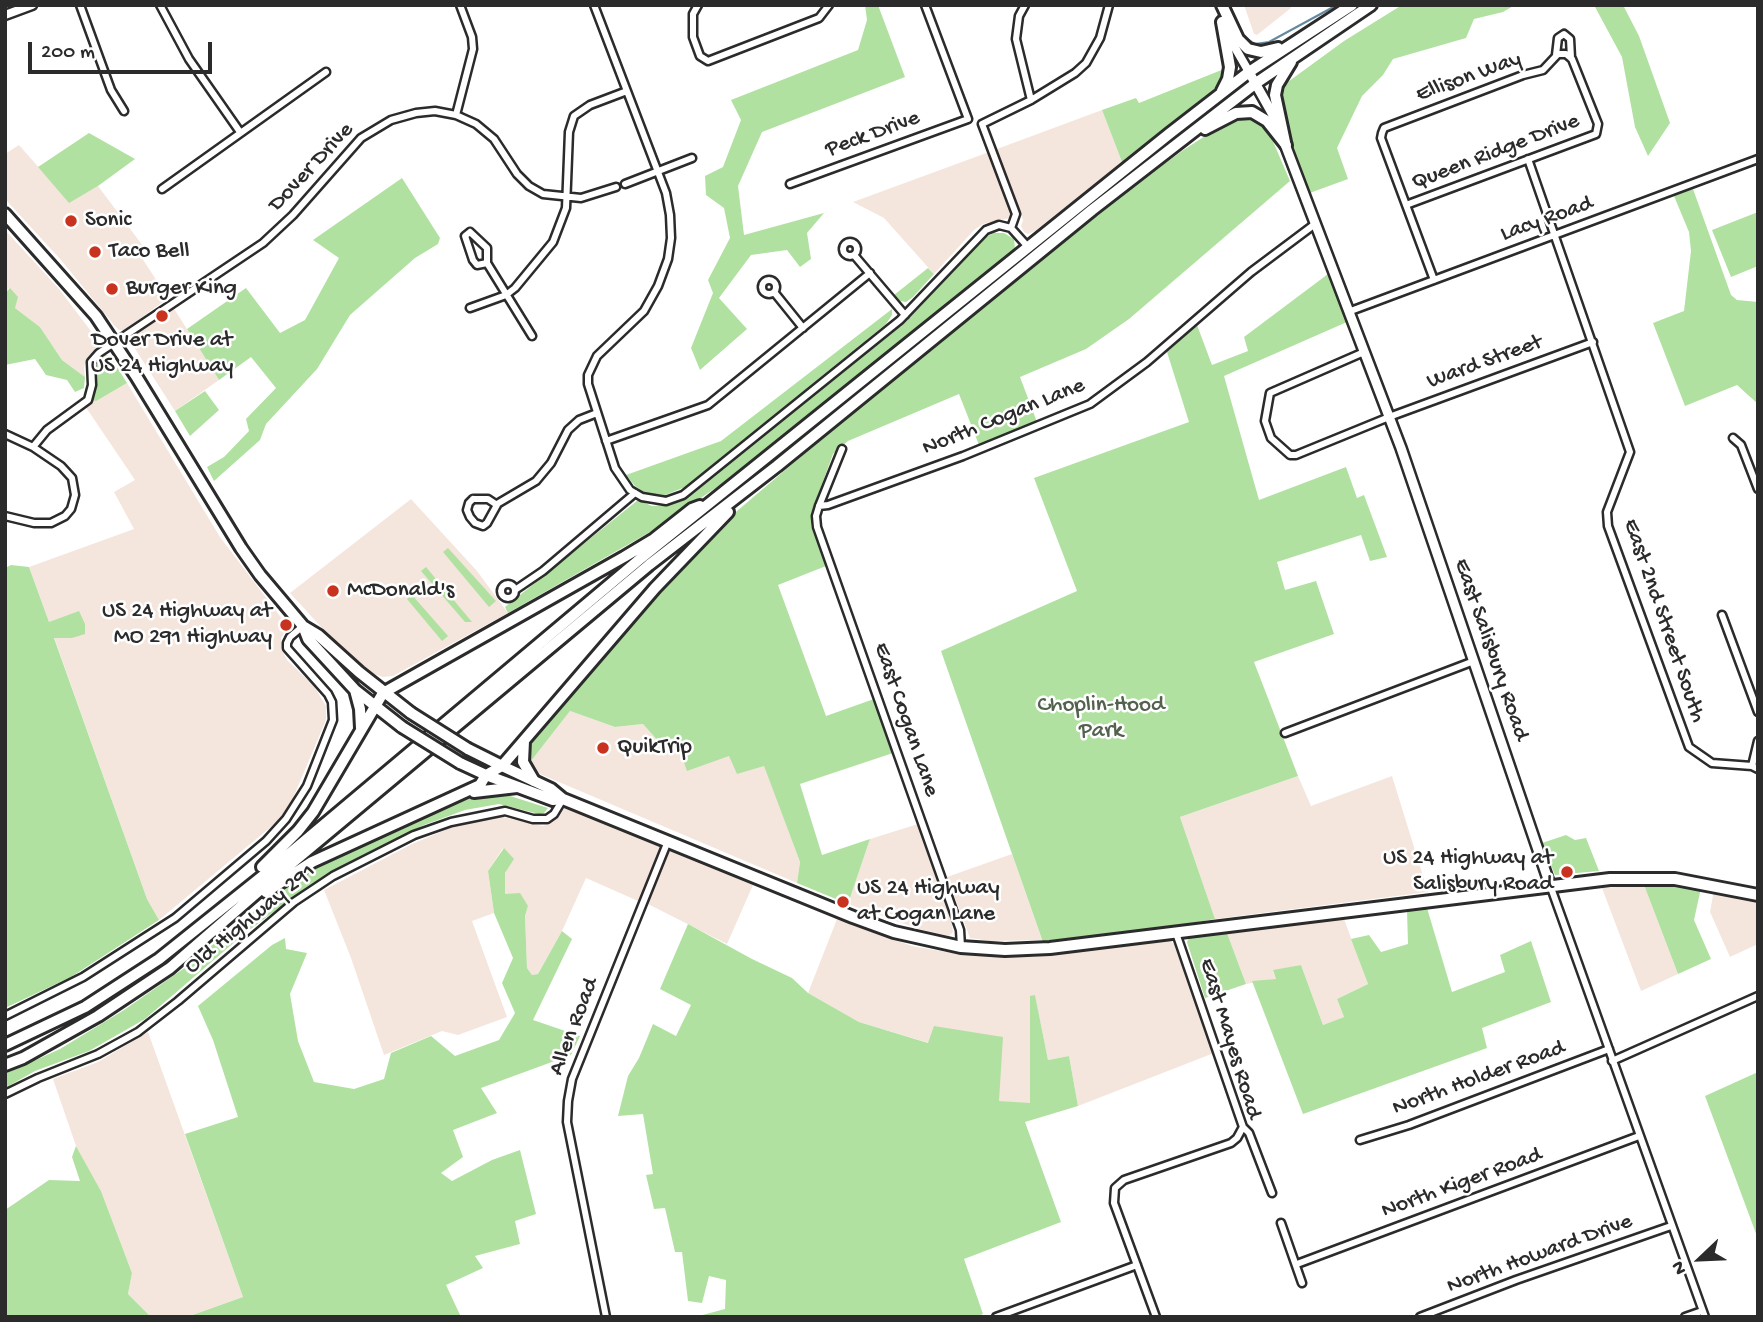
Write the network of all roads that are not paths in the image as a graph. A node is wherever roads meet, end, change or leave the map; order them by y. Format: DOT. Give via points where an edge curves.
graph roads {
  1 [pos="32,5"];
  2 [pos="80,5"];
  3 [pos="160,5"];
  4 [pos="460,5"];
  5 [pos="594,5"];
  6 [pos="698,5"];
  7 [pos="925,5"];
  8 [pos="1025,5"];
  9 [pos="1109,5"];
  10 [pos="1222,5"];
  11 [pos="1352,5"];
  12 [pos="1371,5"];
  13 [pos="19,7"];
  14 [pos="829,7"];
  15 [pos="5,15"];
  16 [pos="1222,22"];
  17 [pos="1312,31"];
  18 [pos="1556,55"];
  19 [pos="1296,56"];
  20 [pos="1569,57"];
  21 [pos="326,72"];
  22 [pos="1248,72"];
  23 [pos="1256,83"];
  24 [pos="627,91"];
  25 [pos="1031,100"];
  26 [pos="1213,100"];
  27 [pos="124,111"];
  28 [pos="456,115"];
  29 [pos="968,119"];
  30 [pos="982,124"];
  31 [pos="240,132"];
  32 [pos="1180,141"];
  33 [pos="1286,145"];
  34 [pos="692,158"];
  35 [pos="1528,159"];
  36 [pos="1758,159"];
  37 [pos="658,173"];
  38 [pos="625,184"];
  39 [pos="790,184"];
  40 [pos="616,187"];
  41 [pos="162,189"];
  42 [pos="567,198"];
  43 [pos="1406,205"];
  44 [pos="5,214"];
  45 [pos="1314,225"];
  46 [pos="1011,228"];
  47 [pos="1556,235"];
  48 [pos="1028,248"];
  49 [pos="854,255"];
  50 [pos="487,263"];
  51 [pos="870,274"];
  52 [pos="1434,281"];
  53 [pos="774,292"];
  54 [pos="506,295"];
  55 [pos="470,308"];
  56 [pos="1349,312"];
  57 [pos="905,315"];
  58 [pos="803,328"];
  59 [pos="532,336"];
  60 [pos="114,342"];
  61 [pos="1593,342"];
  62 [pos="1364,352"];
  63 [pos="597,414"];
  64 [pos="1389,417"];
  65 [pos="5,434"];
  66 [pos="1733,438"];
  67 [pos="606,441"];
  68 [pos="33,447"];
  69 [pos="842,449"];
  70 [pos="777,466"];
  71 [pos="1758,489"];
  72 [pos="635,492"];
  73 [pos="713,501"];
  74 [pos="497,504"];
  75 [pos="819,506"];
  76 [pos="5,516"];
  77 [pos="515,590"];
  78 [pos="1722,615"];
  79 [pos="303,626"];
  80 [pos="1474,661"];
  81 [pos="400,681"];
  82 [pos="373,684"];
  83 [pos="355,690"];
  84 [pos="383,693"];
  85 [pos="374,706"];
  86 [pos="1758,712"];
  87 [pos="361,729"];
  88 [pos="1285,733"];
  89 [pos="524,740"];
  90 [pos="1758,741"];
  91 [pos="502,765"];
  92 [pos="1755,768"];
  93 [pos="486,775"];
  94 [pos="534,781"];
  95 [pos="517,787"];
  96 [pos="458,796"];
  97 [pos="563,799"];
  98 [pos="668,841"];
  99 [pos="1550,885"];
  100 [pos="1758,895"];
  101 [pos="251,900"];
  102 [pos="224,907"];
  103 [pos="1176,933"];
  104 [pos="961,947"];
  105 [pos="1758,996"];
  106 [pos="5,1016"];
  107 [pos="5,1045"];
  108 [pos="1609,1049"];
  109 [pos="1612,1060"];
  110 [pos="5,1065"];
  111 [pos="5,1094"];
  112 [pos="1243,1127"];
  113 [pos="1639,1136"];
  114 [pos="1360,1140"];
  115 [pos="1272,1192"];
  116 [pos="1281,1223"];
  117 [pos="1671,1226"];
  118 [pos="1297,1264"];
  119 [pos="1137,1265"];
  120 [pos="1301,1283"];
  121 [pos="1703,1314"];
  122 [pos="606,1317"];
  123 [pos="996,1317"];
  124 [pos="1156,1317"];
  125 [pos="1420,1317"];
  126 [pos="1685,1317"];
  1 -- 13 [label="street"];
  2 -- 27 [label="street" via="111,90"];
  3 -- 31 [label="street" via="189,59"];
  4 -- 28 [label="street" via="473,49"];
  5 -- 24 [label="street"];
  6 -- 14 [label="street" via="693,13 693,37 700,56 708,61 819,18"];
  7 -- 29 [label="street"];
  8 -- 25 [label="street" via="1016,39"];
  9 -- 25 [label="street" via="1100,38 1086,63"];
  10 -- 16 [label="street, East Salisbury Road"];
  10 -- 17 [label="main road" via="1238,39 1254,51 1274,50"];
  11 -- 17 [label="main road"];
  12 -- 19 [label="main road"];
  13 -- 15 [label="street"];
  16 -- 22 [label="street, East Salisbury Road"];
  16 -- 26 [label="main road" via="1229,73"];
  17 -- 22 [label="main road"];
  18 -- 20 [label="street"];
  18 -- 20 [label="street, Ellison Way" via="1558,38 1564,34 1570,39"];
  18 -- 43 [label="street, Ellison Way" via="1543,70 1384,128 1381,136"];
  19 -- 23 [label="main road"];
  19 -- 33 [label="main road" via="1275,95"];
  20 -- 35 [label="street, Queen Ridge Drive" via="1597,131 1592,137"];
  21 -- 31 [label="street"];
  22 -- 23 [label="main road, East Salisbury Road"];
  22 -- 26 [label="main road"];
  23 -- 32 [label="main road"];
  23 -- 33 [label="main road, East Salisbury Road"];
  24 -- 37 [label="street"];
  24 -- 42 [label="street" via="574,116 569,132"];
  25 -- 30 [label="street"];
  26 -- 48 [label="main road"];
  28 -- 42 [label="street, Dover Drive" via="494,139 528,186"];
  28 -- 60 [label="street, Dover Drive" via="416,113 372,130 263,243"];
  29 -- 30 [label="street"];
  29 -- 39 [label="street, Peck Drive"];
  30 -- 46 [label="street" via="1016,214"];
  31 -- 41 [label="street"];
  32 -- 33 [label="main road" via="1247,111 1267,121"];
  32 -- 70 [label="main road"];
  33 -- 45 [label="main road, East Salisbury Road"];
  34 -- 37 [label="street"];
  35 -- 43 [label="street, Queen Ridge Drive"];
  35 -- 47 [label="street, East 2nd Street South"];
  36 -- 47 [label="street, Lacy Road"];
  37 -- 38 [label="street"];
  37 -- 63 [label="street" via="670,215 668,259 644,311 591,367 588,384"];
  40 -- 42 [label="street, Dover Drive"];
  42 -- 54 [label="street" via="553,242"];
  43 -- 52 [label="street"];
  44 -- 60 [label="main road" via="82,299"];
  45 -- 56 [label="main road, East Salisbury Road"];
  45 -- 75 [label="street, North Cogan Lane" via="1090,404 963,456"];
  46 -- 48 [label="street"];
  46 -- 57 [label="street" via="999,225 986,230"];
  47 -- 52 [label="street, Lacy Road"];
  47 -- 61 [label="street, East 2nd Street South"];
  48 -- 73 [label="main road"];
  49 -- 51 [label="street"];
  50 -- 50 [label="street" via="472,260 466,236 470,232 487,248"];
  50 -- 54 [label="street"];
  51 -- 57 [label="street"];
  51 -- 58 [label="street"];
  52 -- 56 [label="street, Lacy Road"];
  53 -- 58 [label="street"];
  54 -- 55 [label="street"];
  54 -- 59 [label="street"];
  56 -- 62 [label="main road, East Salisbury Road"];
  57 -- 72 [label="street" via="683,495 666,501"];
  58 -- 67 [label="street" via="708,405"];
  60 -- 68 [label="street, Dover Drive" via="91,362 88,400 47,430"];
  60 -- 79 [label="main road" via="241,548"];
  61 -- 64 [label="street, Ward Street"];
  61 -- 92 [label="street, East 2nd Street South" via="1630,452 1607,512 1608,526 1689,747 1712,763"];
  62 -- 64 [label="main road, East Salisbury Road"];
  62 -- 64 [label="street, Ward Street" via="1270,393 1265,421 1271,438 1296,455"];
  63 -- 67 [label="street"];
  63 -- 74 [label="street" via="573,425 536,481"];
  64 -- 80 [label="main road, East Salisbury Road"];
  65 -- 68 [label="street"];
  66 -- 71 [label="street" via="1741,444"];
  67 -- 72 [label="street" via="622,480"];
  68 -- 76 [label="street" via="68,473 74,485 73,503 65,516 51,523"];
  69 -- 75 [label="street"];
  70 -- 89 [label="main road" via="685,555"];
  70 -- 101 [label="main road" via="649,565"];
  72 -- 77 [label="street"];
  73 -- 81 [label="main road" via="692,509 624,557"];
  73 -- 102 [label="main road"];
  74 -- 74 [label="street" via="473,499 467,510 475,523 483,526"];
  75 -- 104 [label="street, East Cogan Lane" via="817,527 960,930"];
  78 -- 86 [label="street"];
  79 -- 82 [label="main road"];
  79 -- 83 [label="main road" via="314,647"];
  79 -- 106 [label="street" via="290,637 287,648 328,694 333,720 307,786 286,819 175,918 92,972"];
  80 -- 88 [label="street"];
  80 -- 99 [label="main road, East Salisbury Road"];
  81 -- 82 [label="main road"];
  81 -- 84 [label="main road"];
  82 -- 84 [label="main road"];
  83 -- 85 [label="main road"];
  83 -- 87 [label="main road"];
  84 -- 85 [label="main road"];
  84 -- 91 [label="main road, bridge"];
  85 -- 87 [label="main road"];
  85 -- 93 [label="main road, bridge"];
  87 -- 102 [label="main road" via="313,812"];
  89 -- 91 [label="main road"];
  89 -- 94 [label="main road" via="523,762"];
  90 -- 92 [label="street"];
  91 -- 93 [label="main road"];
  91 -- 94 [label="main road"];
  93 -- 95 [label="main road"];
  93 -- 96 [label="main road" via="480,785"];
  94 -- 97 [label="main road"];
  95 -- 96 [label="main road"];
  95 -- 97 [label="main road"];
  96 -- 101 [label="main road" via="312,862"];
  97 -- 98 [label="main road"];
  97 -- 111 [label="street, Old Highway 291" via="547,819 505,811 451,822 332,876 294,902 138,1032"];
  98 -- 104 [label="main road" via="874,925"];
  98 -- 122 [label="street, Allen Road" via="572,1079 568,1101 567,1122"];
  99 -- 100 [label="main road" via="1654,877"];
  99 -- 103 [label="main road"];
  99 -- 108 [label="street, East Salisbury Road"];
  101 -- 110 [label="main road" via="160,975 99,1016"];
  102 -- 107 [label="main road" via="159,959 85,1007"];
  103 -- 104 [label="main road" via="1029,950"];
  103 -- 112 [label="street, East Mayes Road"];
  105 -- 109 [label="street"];
  108 -- 109 [label="street, East Salisbury Road"];
  108 -- 114 [label="street, North Holder Road"];
  109 -- 113 [label="street, East Salisbury Road"];
  112 -- 115 [label="street"];
  112 -- 119 [label="street, East Mayes Road" via="1231,1143 1115,1186 1114,1203"];
  113 -- 117 [label="street, East Salisbury Road"];
  113 -- 118 [label="street, North Kiger Road"];
  116 -- 118 [label="street"];
  117 -- 121 [label="street, East Salisbury Road"];
  117 -- 125 [label="street, North Howard Drive"];
  118 -- 120 [label="street"];
  119 -- 123 [label="street"];
  119 -- 124 [label="street, East Mayes Road"];
  121 -- 126 [label="street"];
}
